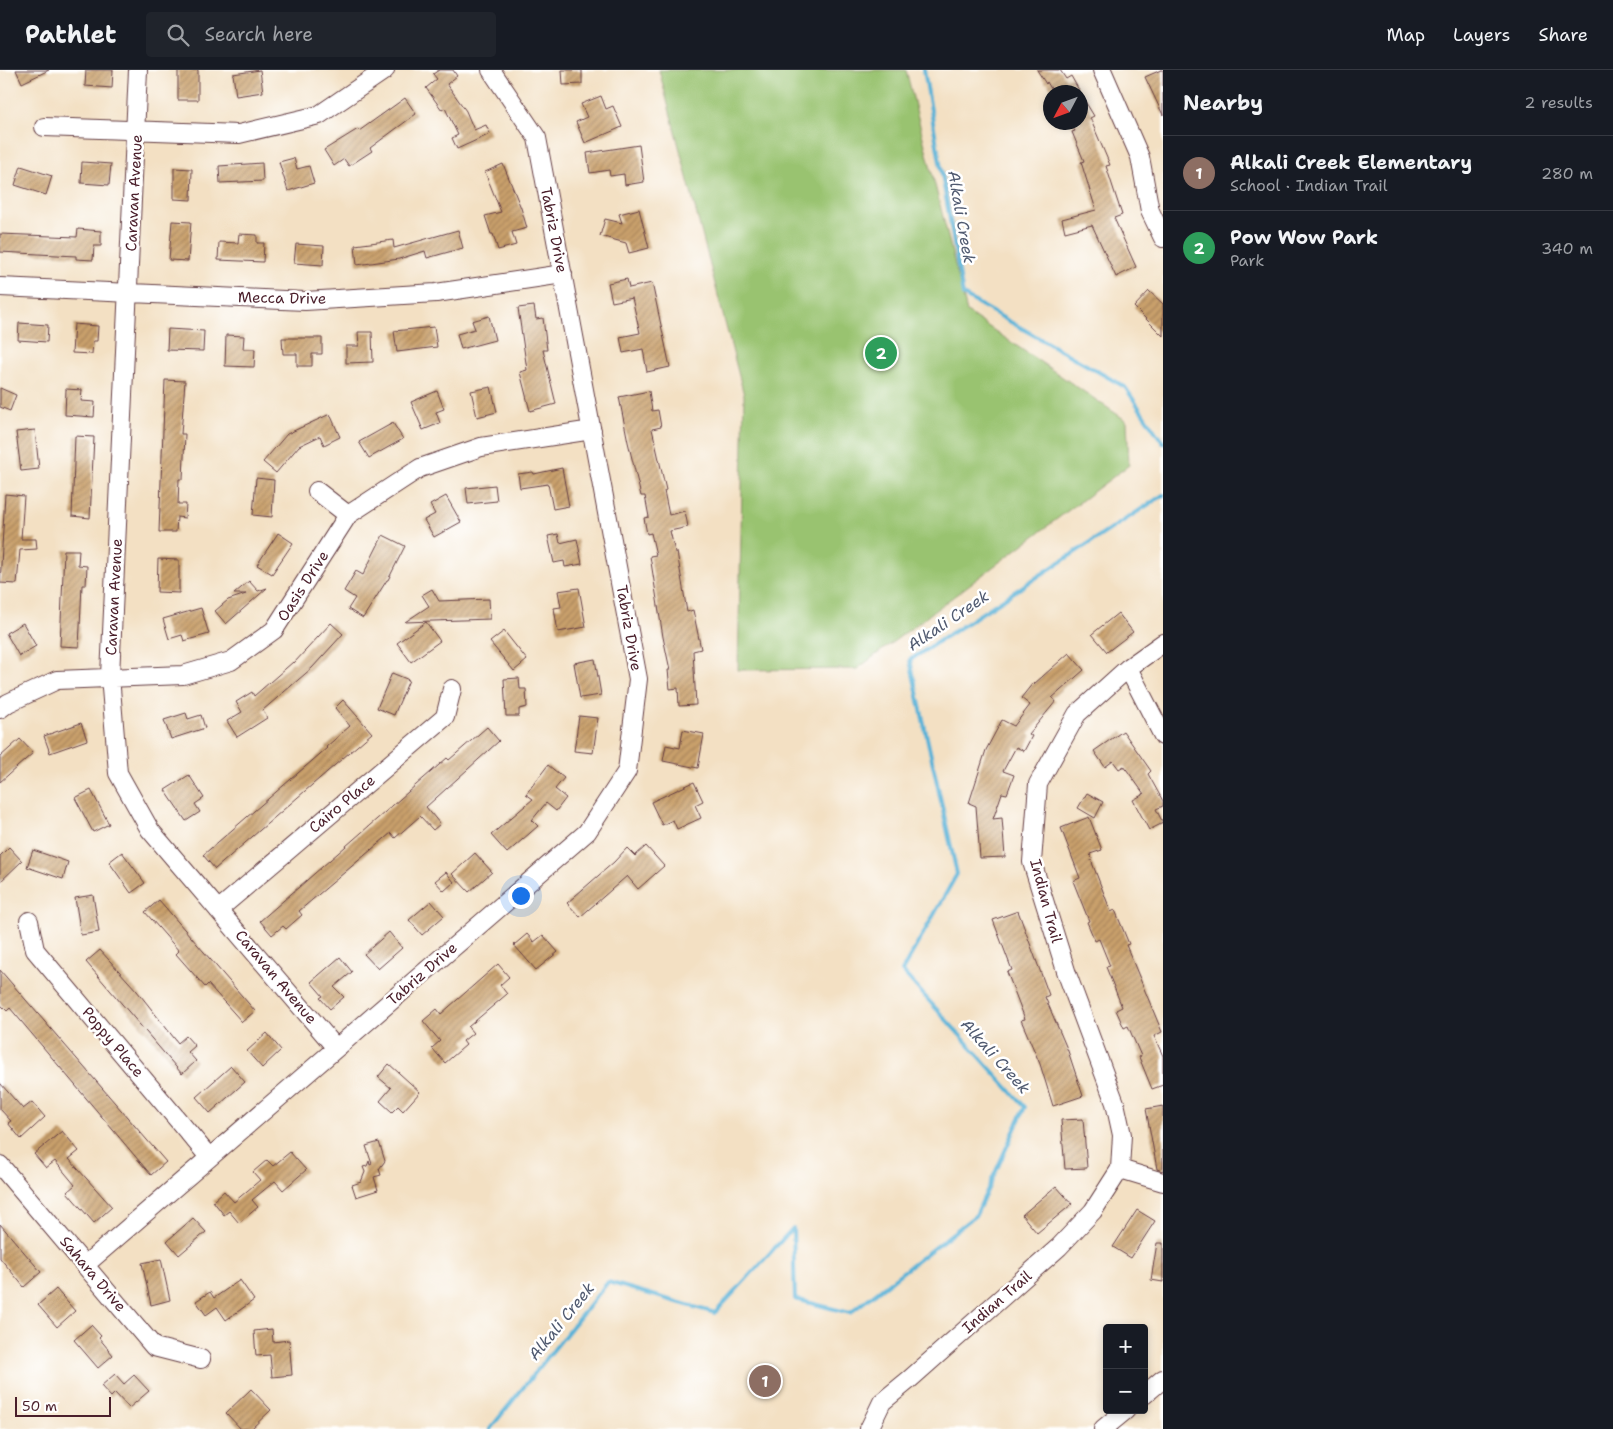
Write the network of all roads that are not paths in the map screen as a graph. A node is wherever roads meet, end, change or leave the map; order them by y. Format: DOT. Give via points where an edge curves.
graph roads {
  1 [pos="138,70"];
  2 [pos="385,70"];
  3 [pos="491,70"];
  4 [pos="1102,70"];
  5 [pos="44,127"];
  6 [pos="137,130"];
  7 [pos="1163,238"];
  8 [pos="563,274"];
  9 [pos="0,287"];
  10 [pos="129,293"];
  11 [pos="592,430"];
  12 [pos="317,491"];
  13 [pos="348,515"];
  14 [pos="1163,643"];
  15 [pos="1128,668"];
  16 [pos="111,678"];
  17 [pos="452,689"];
  18 [pos="3,701"];
  19 [pos="1163,736"];
  20 [pos="218,910"];
  21 [pos="29,921"];
  22 [pos="336,1048"];
  23 [pos="209,1157"];
  24 [pos="0,1165"];
  25 [pos="1120,1169"];
  26 [pos="1163,1182"];
  27 [pos="85,1265"];
  28 [pos="201,1359"];
  29 [pos="1163,1379"];
  30 [pos="1148,1392"];
  31 [pos="1121,1414"];
  32 [pos="869,1429"];
  33 [pos="1103,1429"];
  1 -- 6 [label="street, Caravan Avenue"];
  2 -- 6 [label="street" via="319,115 239,134"];
  3 -- 8 [label="street, Tabriz Drive" via="536,138"];
  4 -- 7 [label="street" via="1140,157 1150,211"];
  5 -- 6 [label="street"];
  6 -- 10 [label="street, Caravan Avenue"];
  8 -- 10 [label="street, Mecca Drive" via="436,293 305,301"];
  8 -- 11 [label="street, Tabriz Drive"];
  9 -- 10 [label="street, Mecca Drive"];
  10 -- 16 [label="street, Caravan Avenue"];
  11 -- 13 [label="street, Oasis Drive" via="481,447 420,468"];
  11 -- 22 [label="street, Tabriz Drive" via="638,679 627,771 587,832"];
  12 -- 13 [label="street"];
  13 -- 16 [label="street, Oasis Drive" via="274,630 231,661 183,675"];
  14 -- 15 [label="street, Indian Trail"];
  15 -- 19 [label="street"];
  15 -- 25 [label="street, Indian Trail" via="1077,714 1038,784 1032,862 1067,974 1115,1103 1122,1135"];
  16 -- 18 [label="street, Oasis Drive" via="57,680"];
  16 -- 20 [label="street, Caravan Avenue" via="118,773 150,830"];
  17 -- 20 [label="street, Cairo Place" via="445,717"];
  20 -- 22 [label="street, Caravan Avenue"];
  21 -- 23 [label="street, Poppy Place" via="35,950"];
  22 -- 23 [label="street, Tabriz Drive"];
  23 -- 27 [label="street, Tabriz Drive"];
  24 -- 27 [label="street, Sahara Drive"];
  25 -- 26 [label="street"];
  25 -- 32 [label="street, Indian Trail" via="1093,1211 1060,1247 882,1402"];
  27 -- 28 [label="street, Sahara Drive" via="154,1347"];
  29 -- 30 [label="street"];
  31 -- 33 [label="street"];
}
